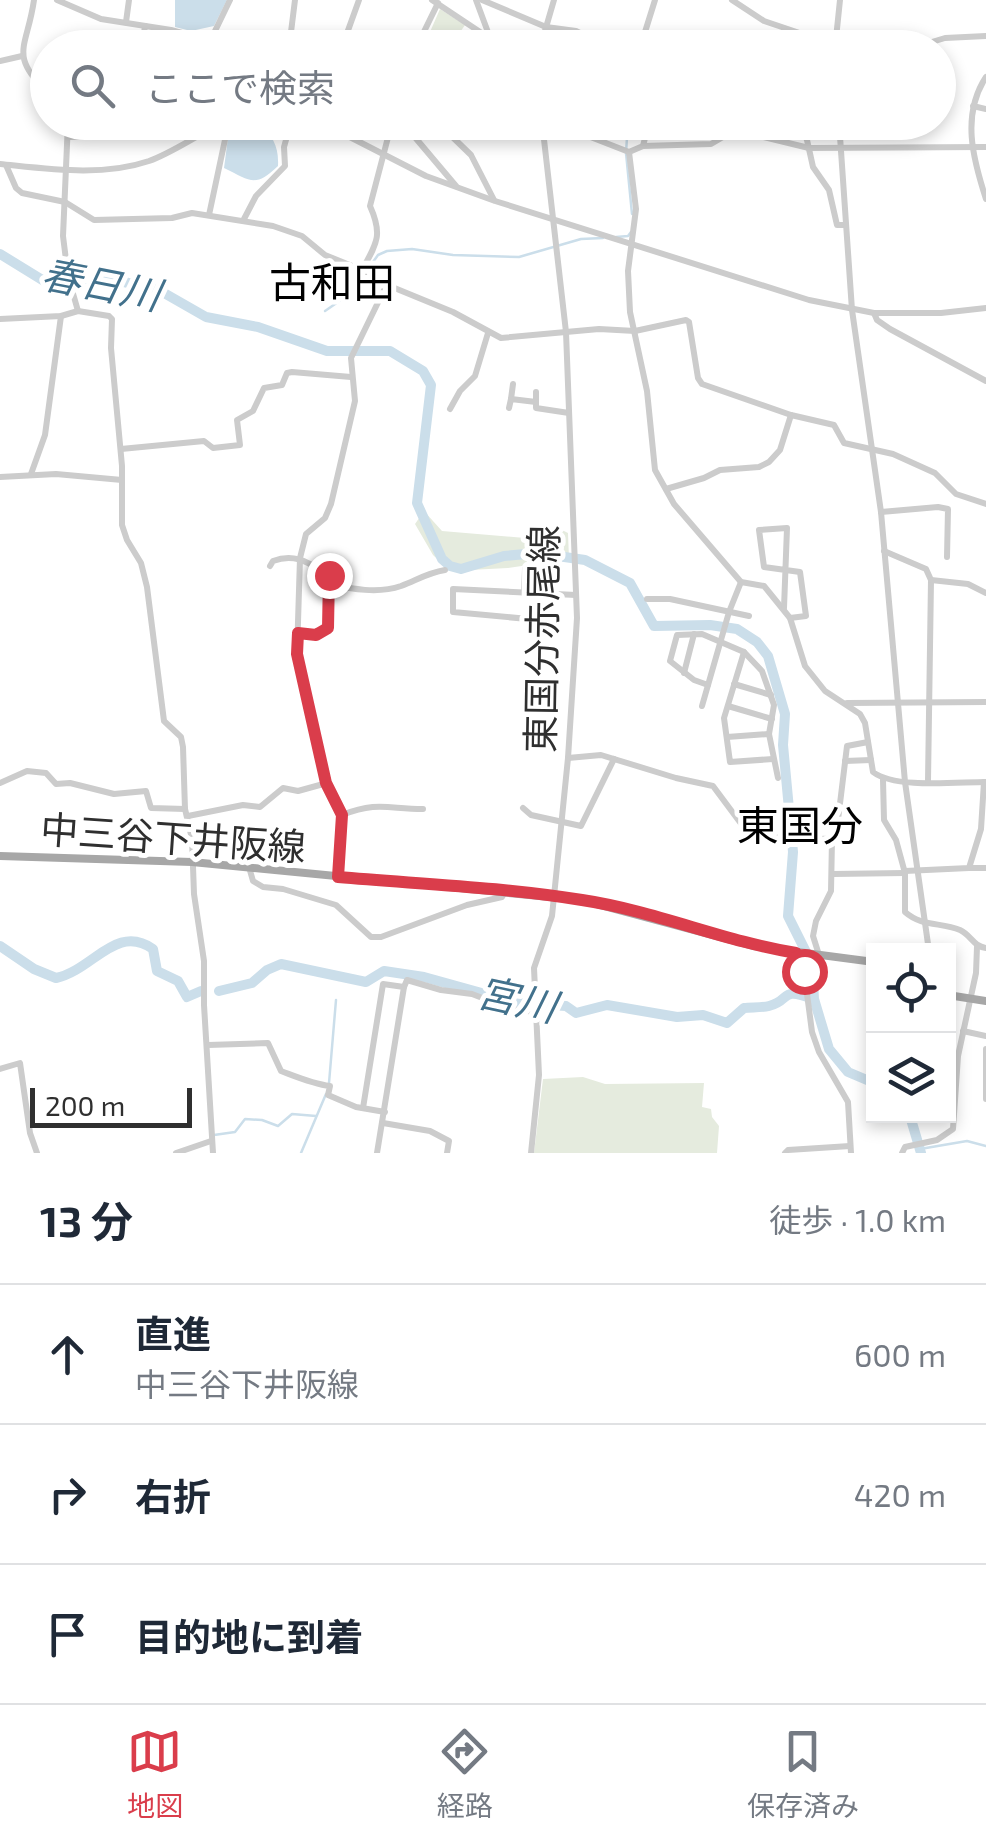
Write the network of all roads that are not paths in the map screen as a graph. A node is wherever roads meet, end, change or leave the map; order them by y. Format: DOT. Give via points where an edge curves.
graph roads {
  1 [pos="34,0"];
  2 [pos="57,0"];
  3 [pos="129,0"];
  4 [pos="230,0"];
  5 [pos="296,0"];
  6 [pos="359,0"];
  7 [pos="479,0"];
  8 [pos="554,0"];
  9 [pos="655,0"];
  10 [pos="732,0"];
  11 [pos="840,0"];
  12 [pos="435,2"];
  13 [pos="126,22"];
  14 [pos="144,26"];
  15 [pos="546,27"];
  16 [pos="784,29"];
  17 [pos="144,30"];
  18 [pos="172,30"];
  19 [pos="215,30"];
  20 [pos="292,30"];
  21 [pos="348,30"];
  22 [pos="423,30"];
  23 [pos="480,30"];
  24 [pos="488,30"];
  25 [pos="545,30"];
  26 [pos="564,30"];
  27 [pos="646,30"];
  28 [pos="787,30"];
  29 [pos="839,30"];
  30 [pos="986,36"];
  31 [pos="956,37"];
  32 [pos="22,56"];
  33 [pos="0,61"];
  34 [pos="30,76"];
  35 [pos="986,77"];
  36 [pos="972,106"];
  37 [pos="986,109"];
  38 [pos="69,140"];
  39 [pos="191,140"];
  40 [pos="225,140"];
  41 [pos="286,140"];
  42 [pos="355,140"];
  43 [pos="387,140"];
  44 [pos="418,140"];
  45 [pos="456,140"];
  46 [pos="544,140"];
  47 [pos="598,140"];
  48 [pos="644,140"];
  49 [pos="715,140"];
  50 [pos="779,140"];
  51 [pos="806,140"];
  52 [pos="840,140"];
  53 [pos="643,146"];
  54 [pos="972,146"];
  55 [pos="986,147"];
  56 [pos="809,148"];
  57 [pos="840,149"];
  58 [pos="629,152"];
  59 [pos="382,154"];
  60 [pos="3,165"];
  61 [pos="67,169"];
  62 [pos="457,188"];
  63 [pos="986,200"];
  64 [pos="65,202"];
  65 [pos="495,202"];
  66 [pos="209,214"];
  67 [pos="244,219"];
  68 [pos="554,220"];
  69 [pos="846,225"];
  70 [pos="631,245"];
  71 [pos="362,270"];
  72 [pos="386,286"];
  73 [pos="986,308"];
  74 [pos="78,310"];
  75 [pos="852,310"];
  76 [pos="874,313"];
  77 [pos="61,316"];
  78 [pos="0,318"];
  79 [pos="566,332"];
  80 [pos="634,332"];
  81 [pos="488,333"];
  82 [pos="351,376"];
  83 [pos="986,381"];
  84 [pos="513,384"];
  85 [pos="536,392"];
  86 [pos="536,402"];
  87 [pos="450,409"];
  88 [pos="569,413"];
  89 [pos="791,416"];
  90 [pos="121,449"];
  91 [pos="873,449"];
  92 [pos="31,474"];
  93 [pos="0,477"];
  94 [pos="122,480"];
  95 [pos="666,490"];
  96 [pos="986,504"];
  97 [pos="881,512"];
  98 [pos="884,552"];
  99 [pos="300,558"];
  100 [pos="947,558"];
  101 [pos="270,566"];
  102 [pos="525,569"];
  103 [pos="786,569"];
  104 [pos="445,570"];
  105 [pos="931,580"];
  106 [pos="741,582"];
  107 [pos="330,584"];
  108 [pos="524,593"];
  109 [pos="986,593"];
  110 [pos="539,594"];
  111 [pos="576,595"];
  112 [pos="647,599"];
  113 [pos="784,608"];
  114 [pos="728,616"];
  115 [pos="749,616"];
  116 [pos="790,618"];
  117 [pos="539,620"];
  118 [pos="298,633"];
  119 [pos="694,634"];
  120 [pos="539,636"];
  121 [pos="720,641"];
  122 [pos="744,652"];
  123 [pos="684,673"];
  124 [pos="734,684"];
  125 [pos="708,685"];
  126 [pos="771,695"];
  127 [pos="896,701"];
  128 [pos="986,702"];
  129 [pos="846,704"];
  130 [pos="928,704"];
  131 [pos="702,706"];
  132 [pos="728,706"];
  133 [pos="772,719"];
  134 [pos="769,734"];
  135 [pos="726,737"];
  136 [pos="868,742"];
  137 [pos="568,758"];
  138 [pos="614,759"];
  139 [pos="772,760"];
  140 [pos="871,760"];
  141 [pos="845,761"];
  142 [pos="778,778"];
  143 [pos="883,780"];
  144 [pos="905,782"];
  145 [pos="928,782"];
  146 [pos="985,782"];
  147 [pos="0,783"];
  148 [pos="326,783"];
  149 [pos="523,808"];
  150 [pos="423,809"];
  151 [pos="187,813"];
  152 [pos="342,815"];
  153 [pos="563,824"];
  154 [pos="983,829"];
  155 [pos="832,838"];
  156 [pos="0,856"];
  157 [pos="192,862"];
  158 [pos="249,868"];
  159 [pos="970,868"];
  160 [pos="986,868"];
  161 [pos="918,870"];
  162 [pos="905,872"];
  163 [pos="834,874"];
  164 [pos="338,877"];
  165 [pos="506,892"];
  166 [pos="553,896"];
  167 [pos="925,923"];
  168 [pos="928,943"];
  169 [pos="977,947"];
  170 [pos="986,948"];
  171 [pos="798,954"];
  172 [pos="818,955"];
  173 [pos="866,961"];
  174 [pos="404,987"];
  175 [pos="956,997"];
  176 [pos="969,1000"];
  177 [pos="986,1001"];
  178 [pos="534,1006"];
  179 [pos="963,1031"];
  180 [pos="986,1036"];
  181 [pos="208,1045"];
  182 [pos="986,1048"];
  183 [pos="0,1069"];
  184 [pos="986,1099"];
  185 [pos="363,1108"];
  186 [pos="385,1112"];
  187 [pos="383,1123"];
  188 [pos="211,1141"];
  189 [pos="851,1150"];
  190 [pos="904,1150"];
  191 [pos="37,1153"];
  192 [pos="176,1153"];
  193 [pos="213,1153"];
  194 [pos="377,1153"];
  195 [pos="448,1153"];
  196 [pos="531,1153"];
  197 [pos="784,1153"];
  1 -- 32 [label="street"];
  2 -- 13 [label="street"];
  3 -- 13 [label="street"];
  4 -- 19 [label="street"];
  5 -- 20 [label="street"];
  6 -- 21 [label="street"];
  7 -- 15 [label="street"];
  7 -- 24 [label="street"];
  8 -- 15 [label="street"];
  9 -- 27 [label="street"];
  10 -- 16 [label="street"];
  11 -- 29 [label="street"];
  12 -- 22 [label="street"];
  12 -- 23 [label="street"];
  13 -- 14 [label="street"];
  14 -- 17 [label="street"];
  14 -- 18 [label="street"];
  15 -- 25 [label="street"];
  15 -- 26 [label="street"];
  16 -- 28 [label="street"];
  30 -- 31 [label="street"];
  32 -- 33 [label="street"];
  32 -- 34 [label="street"];
  35 -- 36 [label="street"];
  36 -- 37 [label="street"];
  36 -- 54 [label="street"];
  38 -- 61 [label="street"];
  39 -- 61 [label="street" via="128,167"];
  40 -- 66 [label="street"];
  41 -- 67 [label="street" via="285,166"];
  42 -- 59 [label="street"];
  43 -- 59 [label="street"];
  44 -- 62 [label="street"];
  45 -- 65 [label="street"];
  46 -- 68 [label="street, 東国分赤尾線"];
  47 -- 58 [label="street"];
  48 -- 53 [label="street"];
  49 -- 53 [label="street"];
  50 -- 56 [label="street"];
  51 -- 56 [label="street"];
  52 -- 57 [label="street"];
  53 -- 58 [label="street"];
  54 -- 55 [label="street"];
  54 -- 57 [label="street"];
  54 -- 63 [label="street"];
  56 -- 57 [label="street"];
  56 -- 69 [label="street" via="837,225"];
  57 -- 69 [label="street"];
  58 -- 70 [label="street" via="636,209"];
  59 -- 62 [label="street"];
  59 -- 71 [label="street" via="370,206 379,223 377,242"];
  60 -- 61 [label="street"];
  60 -- 64 [label="street" via="22,193"];
  61 -- 64 [label="street"];
  62 -- 65 [label="street"];
  64 -- 66 [label="street" via="94,220"];
  64 -- 74 [label="street" via="68,276"];
  65 -- 68 [label="street"];
  66 -- 67 [label="street"];
  67 -- 71 [label="street" via="302,236"];
  68 -- 70 [label="street"];
  68 -- 79 [label="street, 東国分赤尾線"];
  69 -- 75 [label="street"];
  70 -- 75 [label="street"];
  70 -- 80 [label="street"];
  71 -- 72 [label="street"];
  72 -- 81 [label="street"];
  72 -- 82 [label="street" via="351,358"];
  73 -- 76 [label="street"];
  74 -- 77 [label="street"];
  74 -- 90 [label="street" via="112,319"];
  75 -- 76 [label="street"];
  75 -- 91 [label="street"];
  76 -- 83 [label="street" via="890,329"];
  77 -- 78 [label="street"];
  77 -- 92 [label="street" via="45,435"];
  79 -- 80 [label="street"];
  79 -- 81 [label="street" via="502,338"];
  79 -- 88 [label="street, 東国分赤尾線"];
  80 -- 89 [label="street" via="686,320 699,381"];
  80 -- 95 [label="street" via="655,470"];
  81 -- 87 [label="street" via="476,376"];
  82 -- 90 [label="street" via="292,372 282,385 264,388 253,410 236,420 240,446 213,448 204,441"];
  82 -- 99 [label="street" via="354,401 330,504 306,534"];
  84 -- 86 [label="street" via="510,404"];
  85 -- 86 [label="street"];
  86 -- 88 [label="street" via="536,408"];
  88 -- 111 [label="street, 東国分赤尾線"];
  89 -- 91 [label="street" via="834,425 844,443"];
  89 -- 95 [label="street" via="769,462 720,470"];
  90 -- 94 [label="street"];
  91 -- 96 [label="street" via="935,473 956,494"];
  91 -- 97 [label="street"];
  92 -- 93 [label="street"];
  92 -- 94 [label="street"];
  94 -- 151 [label="street" via="122,525 148,587 164,716 183,746"];
  95 -- 106 [label="street"];
  97 -- 98 [label="street"];
  97 -- 100 [label="street" via="948,510"];
  98 -- 105 [label="street" via="926,569"];
  98 -- 127 [label="street"];
  99 -- 101 [label="street" via="286,556"];
  99 -- 107 [label="street" via="329,575"];
  99 -- 118 [label="street"];
  102 -- 108 [label="street"];
  103 -- 103 [label="street" via="764,568 759,530 787,528"];
  103 -- 113 [label="street"];
  103 -- 116 [label="street" via="800,572 806,616"];
  104 -- 107 [label="street" via="396,588"];
  105 -- 109 [label="street"];
  105 -- 130 [label="street"];
  106 -- 113 [label="street" via="764,586"];
  106 -- 114 [label="street"];
  107 -- 118 [label="street" via="328,628"];
  108 -- 110 [label="street"];
  108 -- 117 [label="street" via="455,587 453,612"];
  110 -- 111 [label="street"];
  110 -- 117 [label="street"];
  111 -- 137 [label="street, 東国分赤尾線"];
  112 -- 114 [label="street"];
  113 -- 116 [label="street"];
  114 -- 115 [label="street"];
  114 -- 121 [label="street"];
  116 -- 129 [label="street" via="805,666"];
  117 -- 120 [label="street"];
  118 -- 148 [label="street" via="298,665"];
  119 -- 121 [label="street"];
  119 -- 123 [label="street"];
  119 -- 123 [label="street" via="677,634 670,661"];
  121 -- 122 [label="street"];
  121 -- 125 [label="street"];
  122 -- 124 [label="street"];
  122 -- 126 [label="street"];
  123 -- 125 [label="street"];
  124 -- 126 [label="street"];
  124 -- 132 [label="street"];
  125 -- 131 [label="street"];
  126 -- 133 [label="street"];
  127 -- 129 [label="street"];
  127 -- 130 [label="street"];
  127 -- 144 [label="street"];
  128 -- 130 [label="street"];
  129 -- 136 [label="street" via="860,714"];
  130 -- 145 [label="street"];
  132 -- 133 [label="street"];
  132 -- 135 [label="street"];
  133 -- 134 [label="street"];
  134 -- 135 [label="street"];
  134 -- 139 [label="street"];
  135 -- 139 [label="street" via="730,762"];
  136 -- 140 [label="street"];
  136 -- 141 [label="street" via="847,746"];
  137 -- 138 [label="street"];
  137 -- 153 [label="street, 東国分赤尾線"];
  138 -- 153 [label="street" via="584,823"];
  138 -- 155 [label="street" via="713,786 756,837"];
  139 -- 142 [label="street"];
  140 -- 141 [label="street"];
  140 -- 143 [label="street"];
  141 -- 155 [label="street"];
  143 -- 144 [label="street"];
  143 -- 162 [label="street" via="884,820"];
  144 -- 145 [label="street"];
  144 -- 161 [label="street"];
  145 -- 146 [label="street"];
  146 -- 154 [label="street"];
  147 -- 151 [label="street" via="27,771 46,773 56,784 114,794 146,791 151,808"];
  148 -- 151 [label="street" via="283,788 260,807"];
  148 -- 152 [label="street"];
  149 -- 153 [label="street"];
  150 -- 152 [label="street" via="379,805"];
  151 -- 157 [label="street"];
  152 -- 164 [label="street"];
  153 -- 166 [label="street, 東国分赤尾線"];
  154 -- 159 [label="street"];
  155 -- 163 [label="street"];
  156 -- 157 [label="main road, 中三谷下井阪線"];
  157 -- 158 [label="main road, 中三谷下井阪線"];
  157 -- 181 [label="street"];
  158 -- 164 [label="main road, 中三谷下井阪線"];
  158 -- 165 [label="street" via="263,887 336,905 371,937"];
  159 -- 160 [label="street"];
  159 -- 161 [label="street"];
  161 -- 162 [label="street"];
  161 -- 167 [label="street"];
  162 -- 163 [label="street"];
  162 -- 167 [label="street" via="906,912"];
  163 -- 172 [label="street" via="813,936"];
  164 -- 165 [label="main road, 中三谷下井阪線"];
  165 -- 166 [label="main road, 中三谷下井阪線"];
  166 -- 171 [label="main road, 中三谷下井阪線"];
  166 -- 178 [label="street, 東国分赤尾線" via="534,968"];
  167 -- 168 [label="street"];
  167 -- 169 [label="street" via="961,931"];
  169 -- 170 [label="street"];
  169 -- 176 [label="street"];
  171 -- 172 [label="main road, 中三谷下井阪線"];
  171 -- 189 [label="street" via="819,1052 848,1102"];
  172 -- 173 [label="main road, 中三谷下井阪線"];
  174 -- 178 [label="street" via="407,980 511,1009"];
  174 -- 185 [label="street" via="383,984"];
  174 -- 186 [label="street"];
  175 -- 176 [label="main road"];
  176 -- 177 [label="main road"];
  176 -- 179 [label="street"];
  178 -- 196 [label="street, 東国分赤尾線" via="539,1075"];
  179 -- 180 [label="street"];
  179 -- 190 [label="street" via="953,1129"];
  181 -- 185 [label="street" via="268,1043 280,1070 330,1086 328,1095"];
  181 -- 188 [label="street"];
  182 -- 184 [label="street"];
  183 -- 191 [label="street" via="20,1064"];
  185 -- 186 [label="street"];
  186 -- 187 [label="street"];
  187 -- 194 [label="street"];
  187 -- 195 [label="street" via="430,1131 448,1141"];
  188 -- 192 [label="street"];
  188 -- 193 [label="street"];
  189 -- 197 [label="street"];
}
